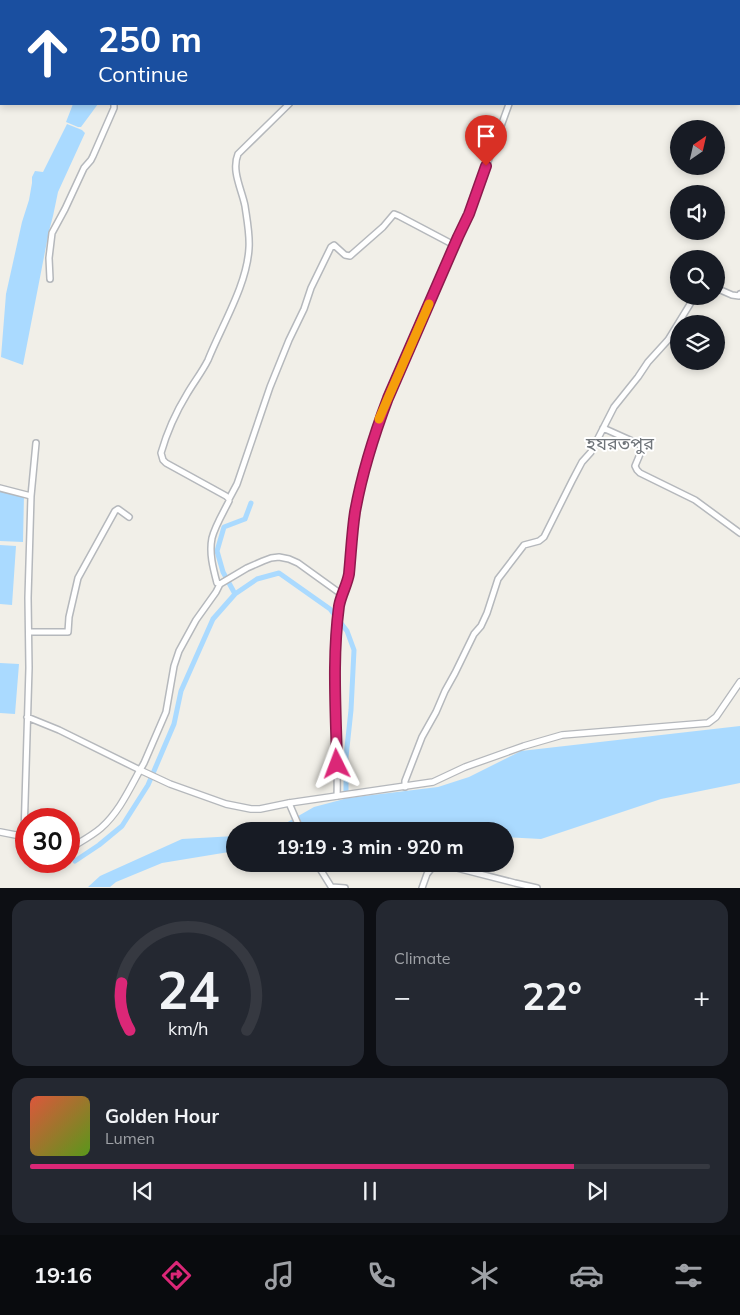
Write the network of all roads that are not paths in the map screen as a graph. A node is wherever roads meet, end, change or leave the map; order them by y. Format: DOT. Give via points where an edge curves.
graph roads {
  1 [pos="114,105"];
  2 [pos="288,105"];
  3 [pos="509,105"];
  4 [pos="454,245"];
  5 [pos="50,279"];
  6 [pos="725,292"];
  7 [pos="740,294"];
  8 [pos="689,305"];
  9 [pos="602,428"];
  10 [pos="36,443"];
  11 [pos="0,488"];
  12 [pos="31,496"];
  13 [pos="229,499"];
  14 [pos="129,517"];
  15 [pos="740,532"];
  16 [pos="221,584"];
  17 [pos="341,594"];
  18 [pos="29,632"];
  19 [pos="740,682"];
  20 [pos="27,717"];
  21 [pos="142,771"];
  22 [pos="405,787"];
  23 [pos="340,796"];
  24 [pos="288,803"];
  25 [pos="26,808"];
  26 [pos="297,822"];
  27 [pos="0,832"];
  28 [pos="15,835"];
  29 [pos="80,842"];
  30 [pos="322,872"];
  31 [pos="428,872"];
  32 [pos="470,872"];
  33 [pos="332,887"];
  34 [pos="345,888"];
  35 [pos="422,888"];
  36 [pos="536,888"];
  1 -- 5 [label="street" via="91,160 52,233"];
  2 -- 13 [label="street" via="238,154 237,178 245,206 249,245 246,265 241,284 202,372 177,412 161,452 163,460"];
  3 -- 4 [label="street" via="469,214"];
  4 -- 13 [label="street" via="394,214 352,255 331,247 286,348"];
  4 -- 17 [label="street" via="378,421 353,528 349,574"];
  6 -- 7 [label="street"];
  8 -- 9 [label="street" via="668,340 614,407"];
  9 -- 15 [label="street" via="643,447 635,466 640,473 695,500"];
  9 -- 22 [label="street" via="544,537 524,545 498,580 481,626 422,736"];
  10 -- 12 [label="street"];
  11 -- 12 [label="street"];
  12 -- 18 [label="street"];
  13 -- 16 [label="street" via="212,537 213,566 217,583"];
  14 -- 18 [label="street" via="118,509 115,511 78,578 68,632"];
  16 -- 17 [label="street" via="264,561 279,557 298,563"];
  16 -- 21 [label="street" via="179,651 166,712"];
  17 -- 23 [label="street" via="334,704"];
  18 -- 20 [label="street"];
  19 -- 22 [label="street" via="716,717 708,723 562,735 465,767 433,782"];
  20 -- 21 [label="street"];
  20 -- 25 [label="street"];
  21 -- 24 [label="street" via="226,804 260,809"];
  21 -- 29 [label="street" via="110,819"];
  22 -- 23 [label="street"];
  23 -- 24 [label="street"];
  24 -- 26 [label="street"];
  27 -- 28 [label="street"];
  30 -- 33 [label="street"];
  31 -- 35 [label="street"];
  32 -- 36 [label="street"];
  33 -- 34 [label="street"];
}
